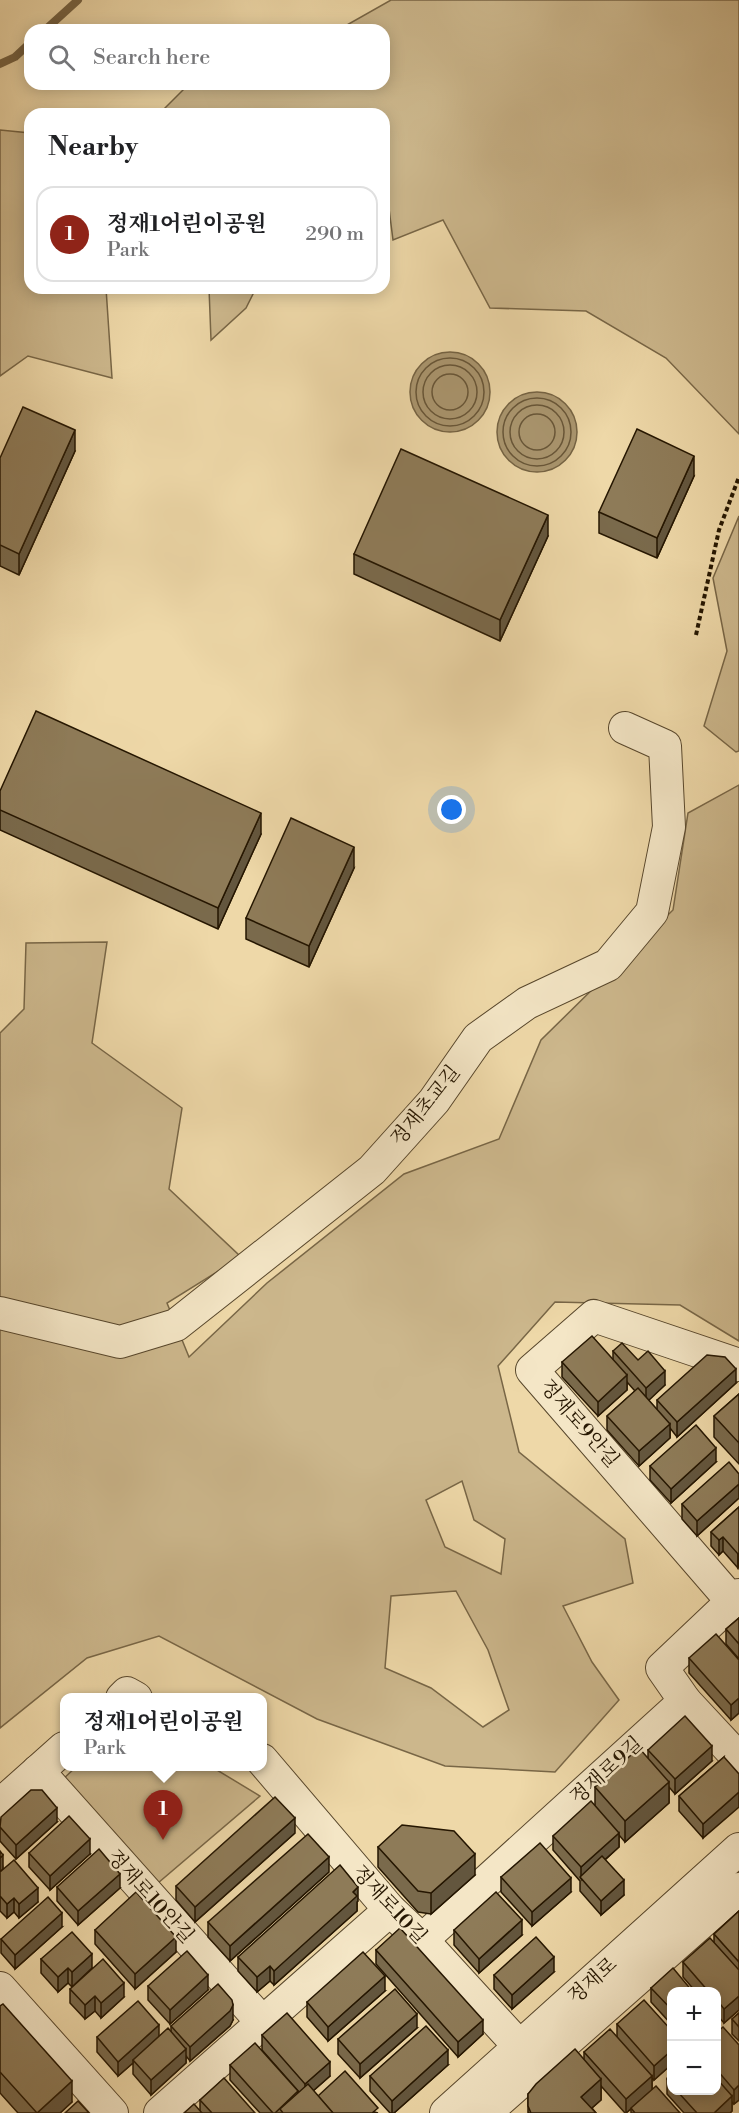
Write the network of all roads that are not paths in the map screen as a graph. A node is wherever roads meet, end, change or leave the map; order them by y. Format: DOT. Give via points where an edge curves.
graph roads {
  1 [pos="625,728"];
  2 [pos="0,1313"];
  3 [pos="739,1365"];
  4 [pos="736,1598"];
  5 [pos="685,1701"];
  6 [pos="60,1752"];
  7 [pos="739,1759"];
  8 [pos="267,1766"];
  9 [pos="38,1771"];
  10 [pos="0,1805"];
  11 [pos="739,1850"];
  12 [pos="739,1889"];
  13 [pos="390,1910"];
  14 [pos="422,1940"];
  15 [pos="0,1988"];
  16 [pos="263,2023"];
  17 [pos="520,2047"];
  18 [pos="454,2110"];
  19 [pos="112,2113"];
  20 [pos="160,2113"];
  21 [pos="486,2113"];
  1 -- 2 [label="street, 정재초교길" via="665,746 669,827 652,912 608,965 527,1003 478,1038 434,1101 372,1170 176,1325 120,1342"];
  3 -- 4 [label="street, 정재로9안길" via="594,1316 532,1370"];
  4 -- 5 [label="street" via="662,1668"];
  5 -- 7 [label="street"];
  5 -- 14 [label="street, 정재로9길"];
  6 -- 9 [label="street"];
  8 -- 13 [label="street, 정재로10길"];
  9 -- 10 [label="street"];
  9 -- 16 [label="street, 정재로10안길"];
  11 -- 17 [label="street, 정재로"];
  12 -- 21 [label="street, 정재로"];
  13 -- 14 [label="street, 정재로10길"];
  13 -- 16 [label="street"];
  14 -- 17 [label="street, 정재로10길"];
  15 -- 19 [label="street"];
  16 -- 20 [label="street"];
  17 -- 18 [label="street, 정재로"];
}
